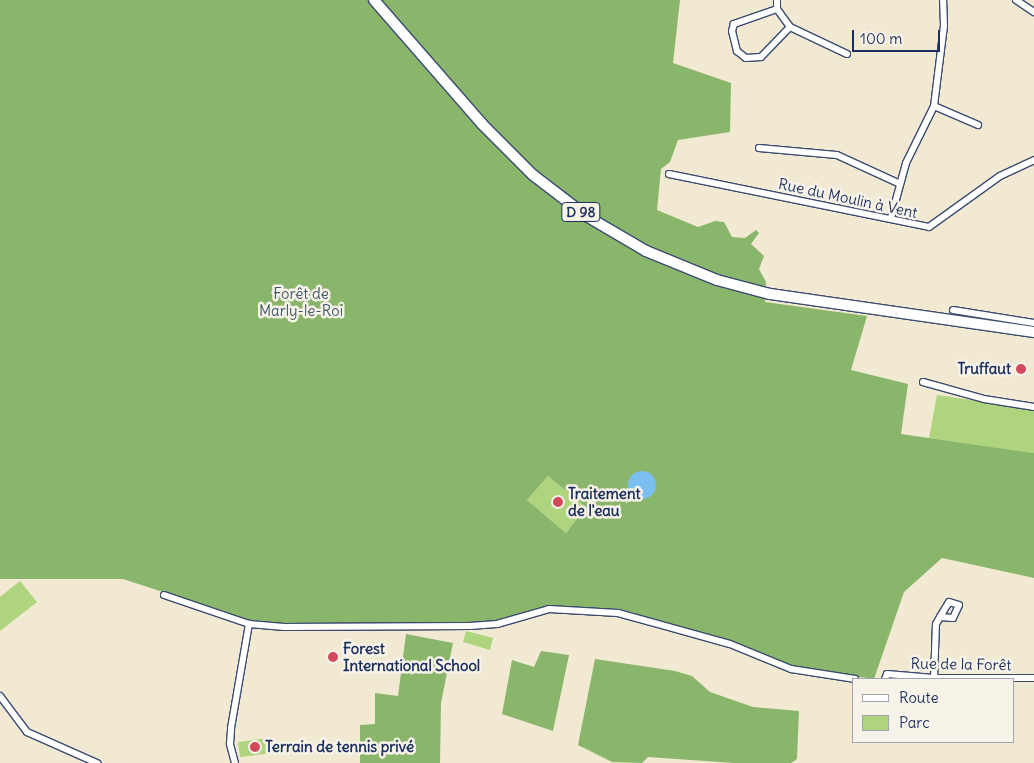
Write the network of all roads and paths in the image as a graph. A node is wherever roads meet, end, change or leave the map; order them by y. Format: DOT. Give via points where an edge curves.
graph roads {
  1 [pos="374,0"];
  2 [pos="777,0"];
  3 [pos="943,0"];
  4 [pos="1016,0"];
  5 [pos="777,8"];
  6 [pos="1034,12"];
  7 [pos="790,27"];
  8 [pos="847,54"];
  9 [pos="934,106"];
  10 [pos="978,125"];
  11 [pos="759,148"];
  12 [pos="1034,160"];
  13 [pos="669,174"];
  14 [pos="900,184"];
  15 [pos="891,218"];
  16 [pos="953,310"];
  17 [pos="1034,323"];
  18 [pos="1034,332"];
  19 [pos="923,382"];
  20 [pos="1034,407"];
  21 [pos="164,595"];
  22 [pos="940,616"];
  23 [pos="249,624"];
  24 [pos="886,677"];
  25 [pos="934,678"];
  26 [pos="1034,678"];
  27 [pos="852,679"];
  28 [pos="0,696"];
  29 [pos="97,763"];
  30 [pos="234,763"];
  1 -- 18 [label="main road, D 98" via="482,124 528,171 588,217 646,250 707,276 770,294"];
  2 -- 5 [label="street"];
  3 -- 9 [label="street" via="944,26"];
  4 -- 6 [label="street"];
  5 -- 7 [label="street"];
  5 -- 7 [label="street" via="736,21 732,31 738,51 746,58 761,57"];
  7 -- 8 [label="street"];
  9 -- 10 [label="street"];
  9 -- 14 [label="street" via="906,163"];
  11 -- 14 [label="street" via="837,155"];
  12 -- 15 [label="street, Rue du Moulin à Vent" via="1000,176 933,225"];
  13 -- 15 [label="street, Rue du Moulin à Vent"];
  14 -- 15 [label="street"];
  16 -- 17 [label="street"];
  19 -- 20 [label="street" via="984,400"];
  21 -- 23 [label="street"];
  22 -- 25 [label="street" via="933,647"];
  23 -- 27 [label="street" via="284,627 470,626 497,624 549,609 618,613 730,644 792,670"];
  23 -- 30 [label="street" via="231,728"];
  24 -- 25 [label="street, Rue de la Forêt"];
  25 -- 26 [label="street, Rue de la Forêt"];
  28 -- 29 [label="street" via="28,732"];
}
